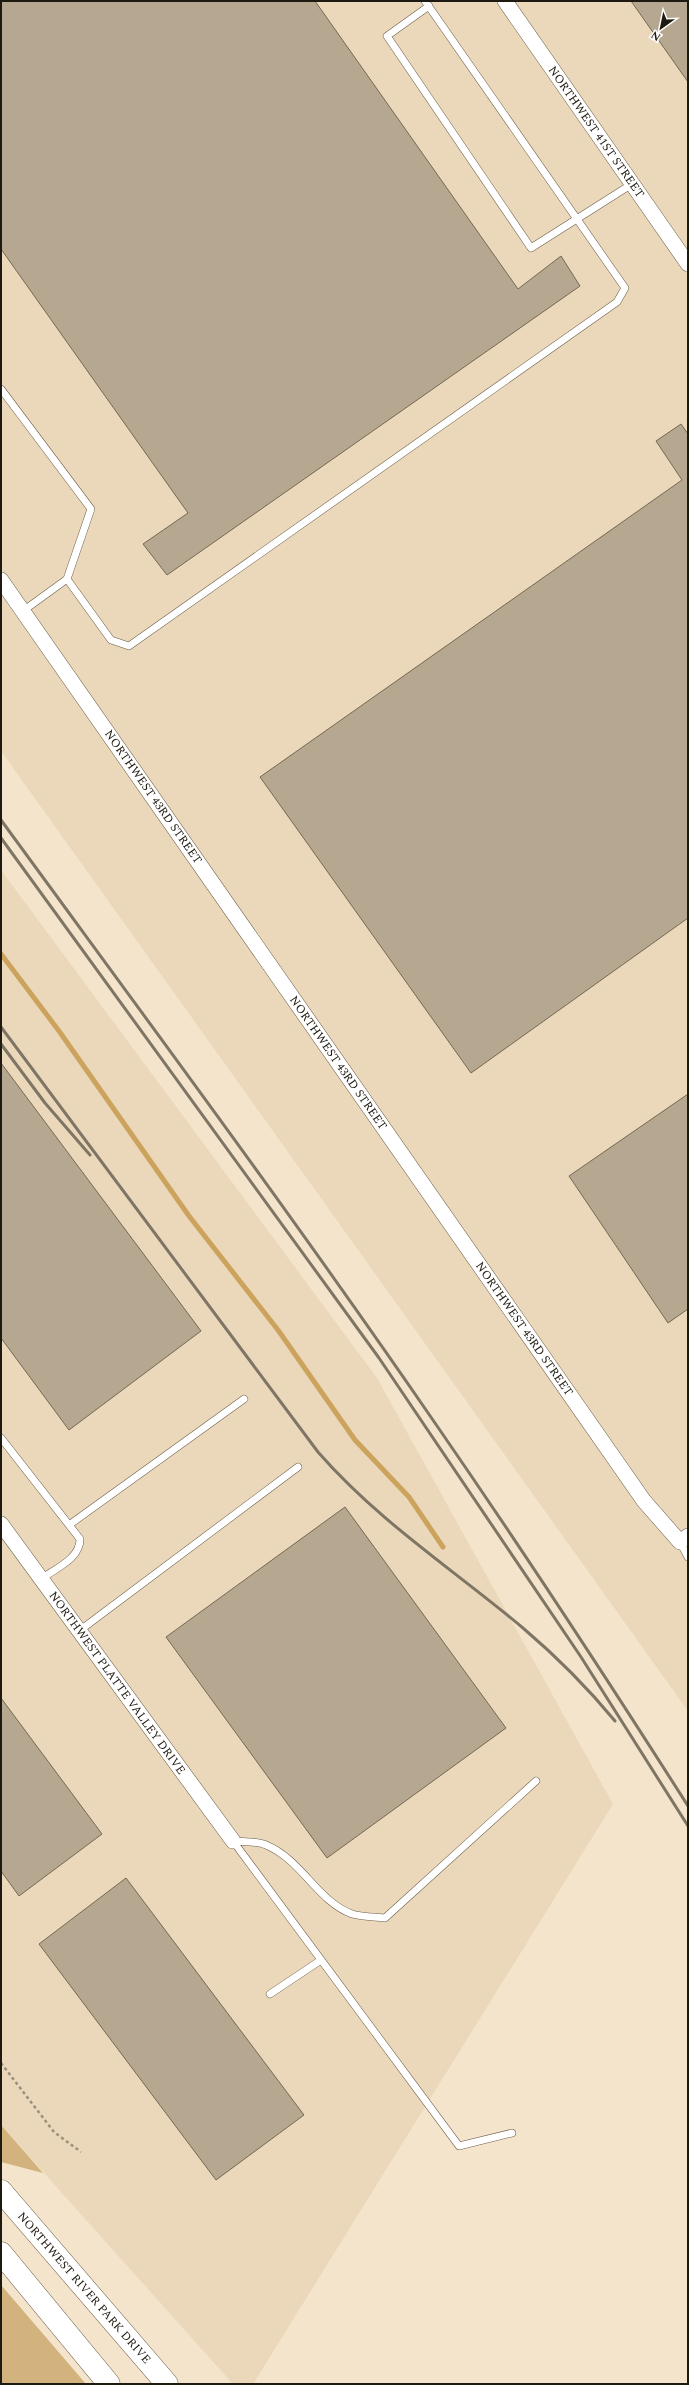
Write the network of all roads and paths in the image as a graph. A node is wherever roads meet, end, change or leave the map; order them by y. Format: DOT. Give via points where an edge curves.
graph roads {
  1 [pos="505,1"];
  2 [pos="427,4"];
  3 [pos="632,184"];
  4 [pos="577,219"];
  5 [pos="688,264"];
  6 [pos="1,389"];
  7 [pos="67,579"];
  8 [pos="1,580"];
  9 [pos="23,611"];
  10 [pos="244,1399"];
  11 [pos="1,1438"];
  12 [pos="298,1467"];
  13 [pos="1,1524"];
  14 [pos="69,1525"];
  15 [pos="684,1539"];
  16 [pos="688,1557"];
  17 [pos="41,1579"];
  18 [pos="80,1631"];
  19 [pos="536,1780"];
  20 [pos="232,1842"];
  21 [pos="320,1960"];
  22 [pos="270,1994"];
  23 [pos="1,2062"];
  24 [pos="512,2133"];
  25 [pos="81,2152"];
  26 [pos="1,2191"];
  27 [pos="1,2254"];
  28 [pos="109,2384"];
  29 [pos="167,2384"];
  1 -- 3 [label="street, NORTHWEST 41ST STREET"];
  2 -- 4 [label="lane"];
  2 -- 4 [label="lane" via="387,36 531,248"];
  3 -- 4 [label="lane"];
  3 -- 5 [label="street, NORTHWEST 41ST STREET"];
  4 -- 7 [label="lane" via="625,288 617,302 129,646 111,640"];
  6 -- 7 [label="lane" via="91,509"];
  7 -- 9 [label="lane"];
  8 -- 9 [label="street, NORTHWEST 43RD STREET"];
  9 -- 15 [label="street, NORTHWEST 43RD STREET" via="644,1501"];
  10 -- 14 [label="lane"];
  11 -- 14 [label="lane"];
  12 -- 18 [label="lane"];
  13 -- 17 [label="street, NORTHWEST PLATTE VALLEY DRIVE"];
  14 -- 17 [label="lane" via="80,1539 76,1554"];
  15 -- 16 [label="lane"];
  17 -- 18 [label="street, NORTHWEST PLATTE VALLEY DRIVE"];
  18 -- 20 [label="street, NORTHWEST PLATTE VALLEY DRIVE"];
  19 -- 20 [label="lane" via="385,1918 352,1914 336,1905 294,1861 265,1844"];
  20 -- 21 [label="lane"];
  21 -- 22 [label="lane"];
  21 -- 24 [label="lane" via="459,2146"];
  23 -- 25 [label="path" via="54,2132"];
  26 -- 29 [label="main road, NORTHWEST RIVER PARK DRIVE"];
  27 -- 28 [label="main road"];
}
